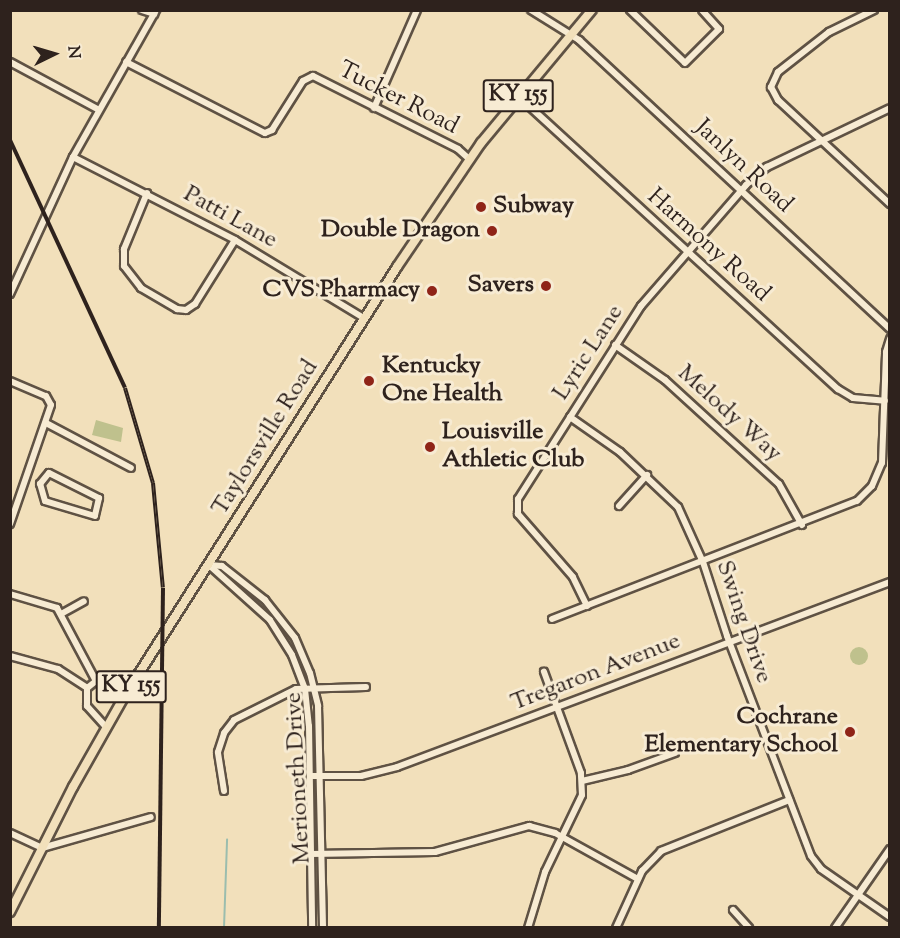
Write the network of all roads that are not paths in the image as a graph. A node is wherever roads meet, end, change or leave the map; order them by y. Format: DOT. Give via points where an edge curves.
graph roads {
  1 [pos="142,10"];
  2 [pos="417,10"];
  3 [pos="531,10"];
  4 [pos="592,10"];
  5 [pos="630,10"];
  6 [pos="702,10"];
  7 [pos="874,10"];
  8 [pos="155,12"];
  9 [pos="569,34"];
  10 [pos="10,62"];
  11 [pos="126,62"];
  12 [pos="518,96"];
  13 [pos="374,108"];
  14 [pos="890,108"];
  15 [pos="99,110"];
  16 [pos="821,140"];
  17 [pos="73,157"];
  18 [pos="469,159"];
  19 [pos="742,191"];
  20 [pos="147,193"];
  21 [pos="890,204"];
  22 [pos="236,240"];
  23 [pos="687,251"];
  24 [pos="10,294"];
  25 [pos="364,318"];
  26 [pos="890,329"];
  27 [pos="890,339"];
  28 [pos="615,345"];
  29 [pos="10,381"];
  30 [pos="885,401"];
  31 [pos="570,417"];
  32 [pos="47,419"];
  33 [pos="131,468"];
  34 [pos="647,475"];
  35 [pos="26,479"];
  36 [pos="40,484"];
  37 [pos="619,506"];
  38 [pos="11,524"];
  39 [pos="802,525"];
  40 [pos="703,562"];
  41 [pos="209,565"];
  42 [pos="890,582"];
  43 [pos="10,594"];
  44 [pos="84,601"];
  45 [pos="587,606"];
  46 [pos="61,614"];
  47 [pos="552,619"];
  48 [pos="729,642"];
  49 [pos="10,656"];
  50 [pos="544,672"];
  51 [pos="366,687"];
  52 [pos="87,688"];
  53 [pos="315,688"];
  54 [pos="304,689"];
  55 [pos="556,707"];
  56 [pos="106,727"];
  57 [pos="675,753"];
  58 [pos="310,777"];
  59 [pos="321,777"];
  60 [pos="582,781"];
  61 [pos="224,791"];
  62 [pos="789,800"];
  63 [pos="151,817"];
  64 [pos="10,833"];
  65 [pos="563,837"];
  66 [pos="42,848"];
  67 [pos="890,849"];
  68 [pos="311,854"];
  69 [pos="322,854"];
  70 [pos="638,879"];
  71 [pos="858,895"];
  72 [pos="733,910"];
  73 [pos="10,912"];
  74 [pos="890,917"];
  75 [pos="312,927"];
  76 [pos="323,927"];
  77 [pos="528,927"];
  78 [pos="616,927"];
  79 [pos="749,927"];
  80 [pos="835,927"];
  1 -- 8 [label="street"];
  2 -- 13 [label="street"];
  3 -- 9 [label="street, Janlyn Road"];
  4 -- 9 [label="main road, Taylorsville Road / KY 155"];
  5 -- 6 [label="street" via="685,63 719,29"];
  7 -- 16 [label="street" via="829,32 772,80 773,95"];
  8 -- 11 [label="street"];
  9 -- 12 [label="main road, Taylorsville Road / KY 155"];
  9 -- 19 [label="street, Janlyn Road"];
  10 -- 15 [label="street"];
  11 -- 13 [label="street, Tucker Road" via="266,133 309,76"];
  11 -- 15 [label="street"];
  12 -- 18 [label="main road, Taylorsville Road / KY 155"];
  12 -- 23 [label="street, Harmony Road"];
  13 -- 18 [label="street, Tucker Road" via="458,149"];
  14 -- 16 [label="street, Lyric Lane"];
  15 -- 17 [label="street"];
  16 -- 19 [label="street, Lyric Lane" via="768,167"];
  16 -- 21 [label="street"];
  17 -- 20 [label="street, Patti Lane"];
  17 -- 24 [label="street"];
  18 -- 25 [label="main road, Taylorsville Road / KY 155"];
  19 -- 23 [label="street, Lyric Lane"];
  19 -- 26 [label="street, Janlyn Road"];
  20 -- 22 [label="street, Patti Lane"];
  20 -- 22 [label="street" via="124,249 124,266 141,288 177,309 186,310 195,304"];
  22 -- 25 [label="street, Patti Lane"];
  23 -- 28 [label="street, Lyric Lane" via="641,306"];
  23 -- 30 [label="street, Harmony Road" via="838,389 859,399"];
  25 -- 41 [label="main road, Taylorsville Road / KY 155"];
  27 -- 30 [label="street"];
  28 -- 31 [label="street, Lyric Lane"];
  28 -- 39 [label="street, Melody Way" via="664,380 779,484"];
  29 -- 32 [label="street" via="48,398"];
  30 -- 39 [label="street" via="884,456 872,486 850,506"];
  31 -- 34 [label="street, Swing Drive" via="606,440"];
  31 -- 45 [label="street, Lyric Lane" via="516,508 573,577"];
  32 -- 33 [label="street"];
  32 -- 35 [label="street"];
  34 -- 37 [label="street"];
  34 -- 40 [label="street, Swing Drive" via="678,507"];
  35 -- 36 [label="street"];
  35 -- 38 [label="street"];
  36 -- 36 [label="street" via="45,501 92,518 99,508 99,498 56,474 50,473"];
  39 -- 40 [label="street"];
  40 -- 45 [label="street"];
  40 -- 48 [label="street, Swing Drive"];
  41 -- 53 [label="street, Merioneth Drive" via="222,566 265,600 295,638"];
  41 -- 54 [label="street" via="270,620 292,655"];
  41 -- 56 [label="main road, Taylorsville Road / KY 155"];
  42 -- 48 [label="street, Tregaron Avenue"];
  43 -- 46 [label="street" via="57,608"];
  44 -- 46 [label="street"];
  45 -- 47 [label="street"];
  46 -- 52 [label="street" via="96,681"];
  48 -- 55 [label="street, Tregaron Avenue"];
  48 -- 62 [label="street, Swing Drive"];
  49 -- 52 [label="street" via="58,669"];
  50 -- 55 [label="street"];
  51 -- 53 [label="street"];
  52 -- 56 [label="street" via="87,706"];
  53 -- 54 [label="street"];
  53 -- 59 [label="street, Merioneth Drive"];
  54 -- 58 [label="street"];
  54 -- 61 [label="street" via="253,710 227,728 218,752"];
  55 -- 59 [label="street, Tregaron Avenue" via="379,773"];
  55 -- 60 [label="street"];
  56 -- 66 [label="main road, Taylorsville Road / KY 155"];
  57 -- 60 [label="street"];
  58 -- 59 [label="street, Tregaron Avenue"];
  58 -- 68 [label="street"];
  59 -- 69 [label="street, Merioneth Drive"];
  60 -- 65 [label="street" via="581,802"];
  62 -- 70 [label="street" via="672,844 655,856"];
  62 -- 71 [label="street, Swing Drive" via="814,861"];
  63 -- 66 [label="street"];
  64 -- 66 [label="street"];
  65 -- 69 [label="street" via="543,828 524,826 435,852"];
  65 -- 70 [label="street"];
  65 -- 77 [label="street" via="539,889"];
  66 -- 73 [label="main road, Taylorsville Road / KY 155"];
  67 -- 71 [label="street"];
  68 -- 69 [label="street"];
  68 -- 75 [label="street"];
  69 -- 76 [label="street, Merioneth Drive"];
  70 -- 78 [label="street"];
  71 -- 74 [label="street, Swing Drive"];
  71 -- 80 [label="street"];
  72 -- 79 [label="street"];
}
